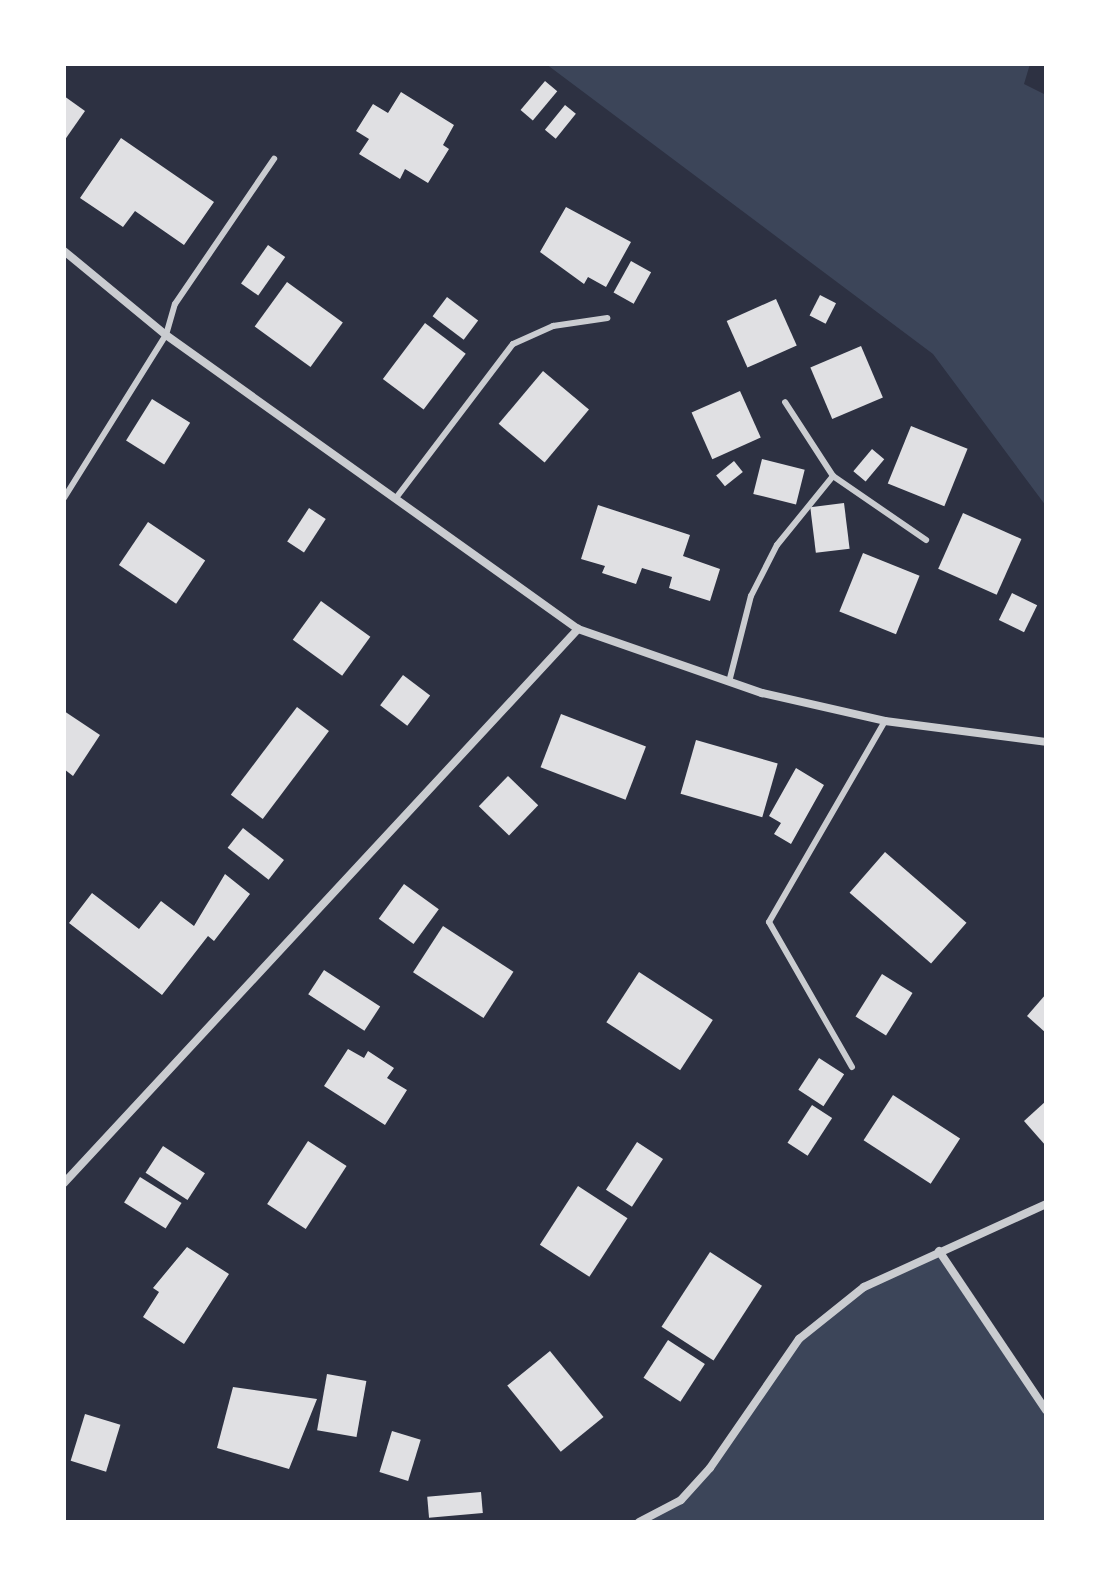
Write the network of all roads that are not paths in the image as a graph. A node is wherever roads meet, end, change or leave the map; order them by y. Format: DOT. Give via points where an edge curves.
graph roads {
  1 [pos="274,159"];
  2 [pos="64,251"];
  3 [pos="607,318"];
  4 [pos="166,335"];
  5 [pos="785,402"];
  6 [pos="833,476"];
  7 [pos="64,498"];
  8 [pos="396,498"];
  9 [pos="926,540"];
  10 [pos="578,629"];
  11 [pos="728,683"];
  12 [pos="885,721"];
  13 [pos="1046,742"];
  14 [pos="852,1067"];
  15 [pos="64,1183"];
  16 [pos="1046,1204"];
  17 [pos="939,1251"];
  18 [pos="1046,1410"];
  19 [pos="639,1522"];
  1 -- 4 [label="lane" via="175,304"];
  2 -- 4 [label="street"];
  3 -- 8 [label="lane" via="553,326 513,344"];
  4 -- 7 [label="lane"];
  4 -- 8 [label="street"];
  5 -- 6 [label="lane"];
  6 -- 9 [label="lane"];
  6 -- 11 [label="lane" via="777,545 751,596"];
  8 -- 10 [label="street"];
  10 -- 11 [label="street"];
  10 -- 15 [label="street"];
  11 -- 12 [label="street"];
  12 -- 13 [label="street"];
  12 -- 14 [label="lane" via="769,922"];
  16 -- 17 [label="street"];
  17 -- 18 [label="street"];
  17 -- 19 [label="street" via="864,1287 799,1339 710,1468 681,1500"];
}
